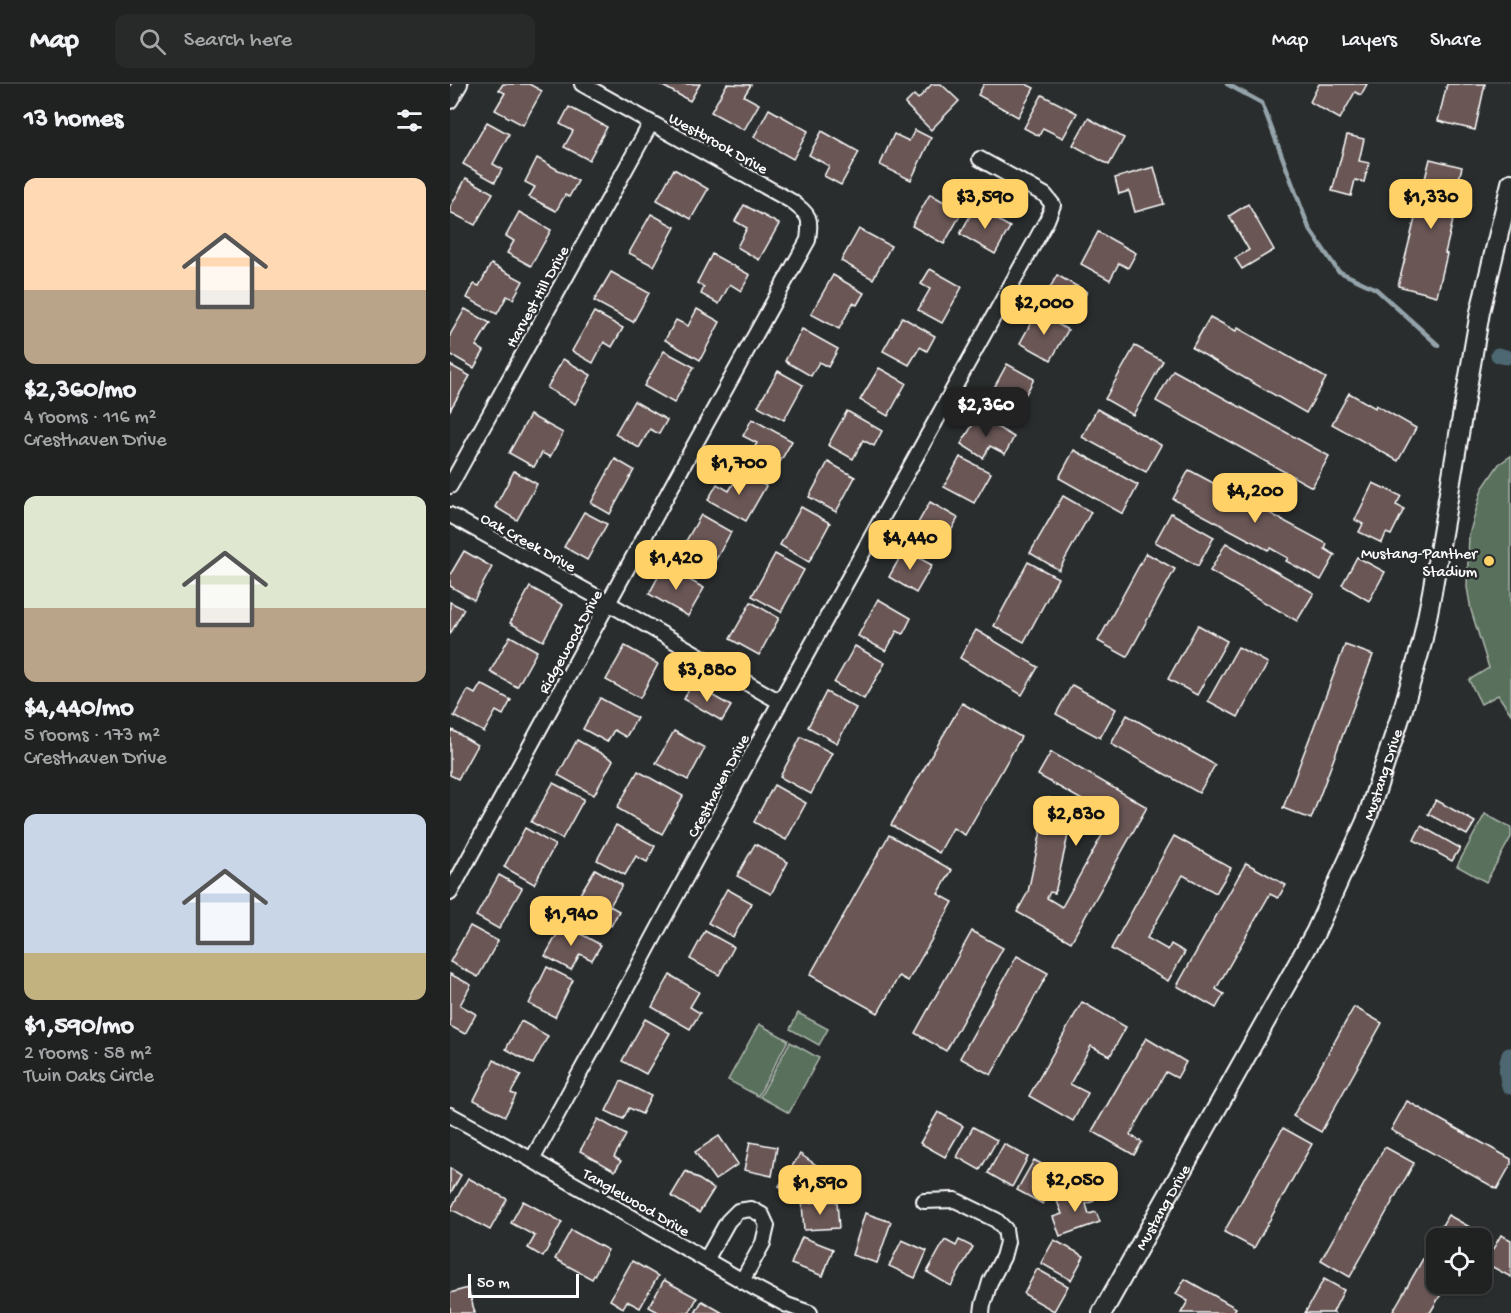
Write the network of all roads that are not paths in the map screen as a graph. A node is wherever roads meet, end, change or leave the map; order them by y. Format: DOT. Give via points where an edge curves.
graph roads {
  1 [pos="460,84"];
  2 [pos="582,84"];
  3 [pos="450,101"];
  4 [pos="651,123"];
  5 [pos="980,159"];
  6 [pos="1511,183"];
  7 [pos="806,213"];
  8 [pos="450,486"];
  9 [pos="450,515"];
  10 [pos="608,603"];
  11 [pos="780,702"];
  12 [pos="450,893"];
  13 [pos="450,1115"];
  14 [pos="532,1160"];
  15 [pos="924,1201"];
  16 [pos="706,1260"];
  17 [pos="742,1281"];
  18 [pos="810,1313"];
  19 [pos="982,1313"];
  20 [pos="1102,1313"];
  1 -- 3 [label="street"];
  2 -- 4 [label="street, Westbrook Drive"];
  4 -- 7 [label="street, Westbrook Drive"];
  4 -- 8 [label="street, Harvest Hill Drive"];
  5 -- 11 [label="street, Cresthaven Drive" via="1045,195 1053,206"];
  6 -- 20 [label="main road, Mustang Drive" via="1480,312 1422,643 1366,821 1315,933"];
  7 -- 10 [label="street, Ridgewood Drive" via="810,224 808,240"];
  9 -- 10 [label="street, Oak Creek Drive"];
  10 -- 11 [label="street, Oak Creek Drive"];
  10 -- 12 [label="street, Ridgewood Drive"];
  11 -- 14 [label="street, Cresthaven Drive"];
  13 -- 14 [label="street, Tanglewood Drive"];
  14 -- 16 [label="street, Tanglewood Drive"];
  15 -- 19 [label="street" via="955,1200 996,1220 1005,1229 1007,1242"];
  16 -- 17 [label="street, Tanglewood Drive"];
  16 -- 17 [label="street" via="738,1211 751,1209 762,1215 767,1226 763,1243"];
  17 -- 18 [label="street, Tanglewood Drive"];
}
